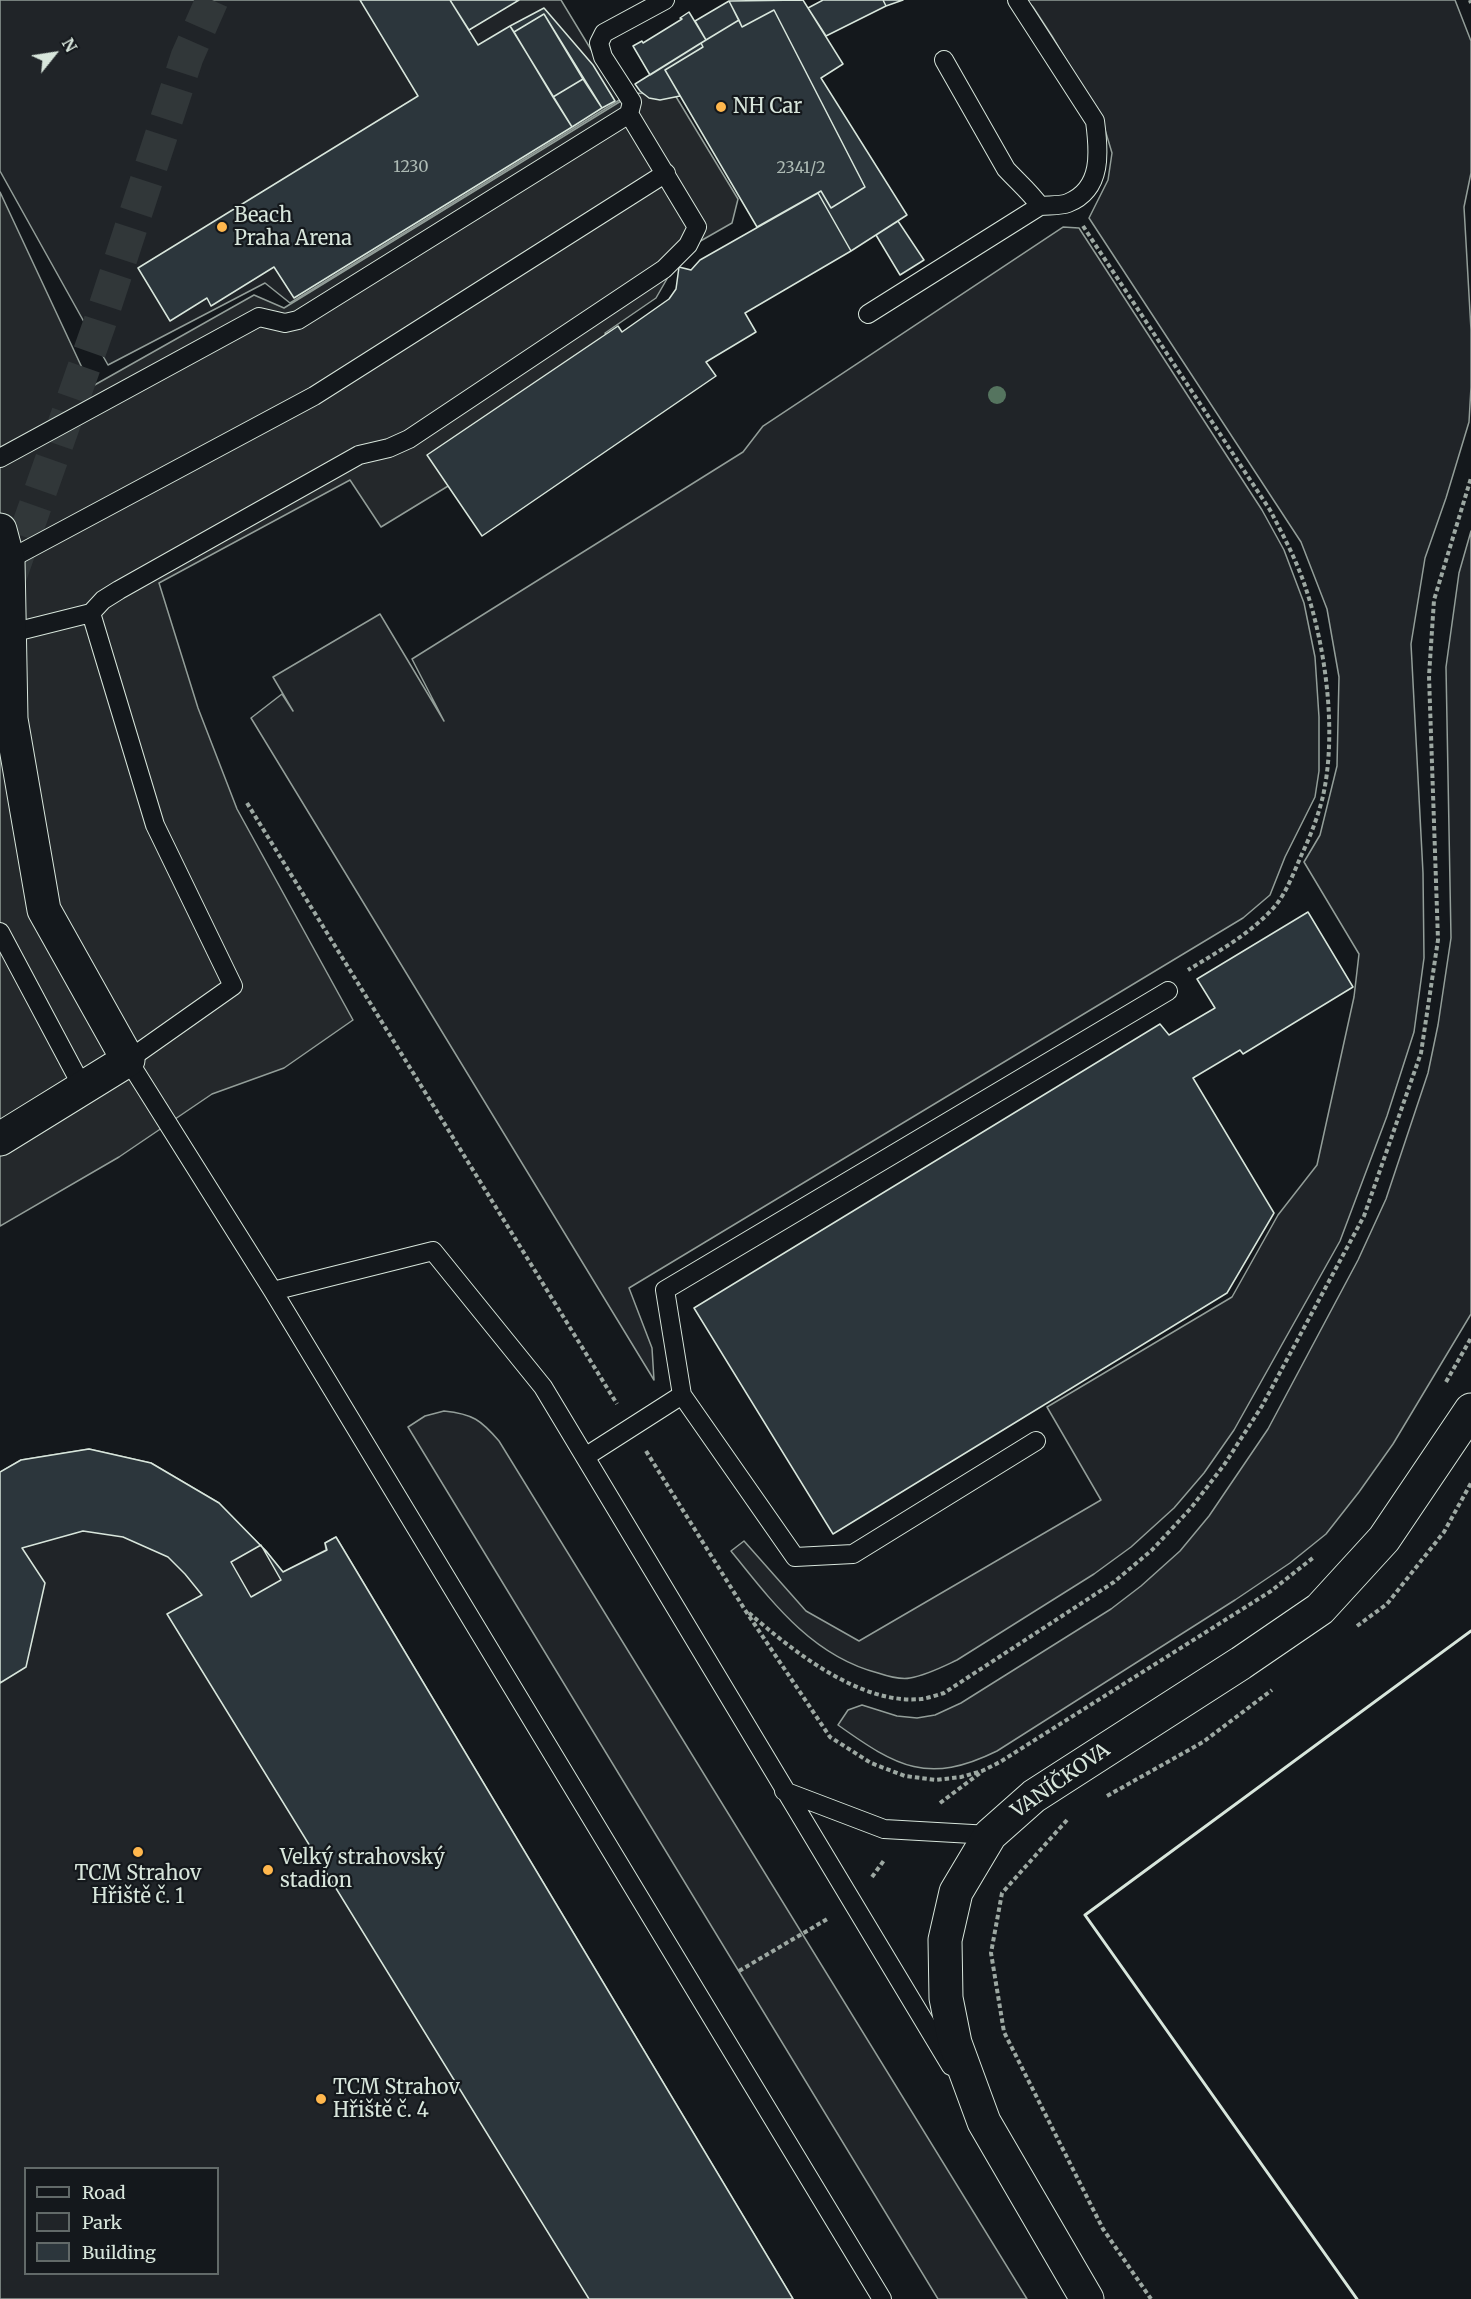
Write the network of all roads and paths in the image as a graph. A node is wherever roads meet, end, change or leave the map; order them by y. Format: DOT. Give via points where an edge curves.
graph roads {
  1 [pos="665,0"];
  2 [pos="1017,0"];
  3 [pos="944,60"];
  4 [pos="630,114"];
  5 [pos="666,173"];
  6 [pos="1067,203"];
  7 [pos="1040,206"];
  8 [pos="868,314"];
  9 [pos="0,458"];
  10 [pos="1471,478"];
  11 [pos="4,545"];
  12 [pos="91,614"];
  13 [pos="4,635"];
  14 [pos="247,803"];
  15 [pos="0,932"];
  16 [pos="1168,991"];
  17 [pos="128,1060"];
  18 [pos="82,1088"];
  19 [pos="0,1139"];
  20 [pos="273,1292"];
  21 [pos="1471,1338"];
  22 [pos="1444,1385"];
  23 [pos="682,1395"];
  24 [pos="1471,1410"];
  25 [pos="632,1427"];
  26 [pos="1036,1442"];
  27 [pos="585,1456"];
  28 [pos="1471,1483"];
  29 [pos="1316,1556"];
  30 [pos="745,1610"];
  31 [pos="1351,1630"];
  32 [pos="1280,1684"];
  33 [pos="784,1791"];
  34 [pos="1101,1800"];
  35 [pos="1070,1817"];
  36 [pos="990,1835"];
  37 [pos="854,1903"];
  38 [pos="739,1971"];
  39 [pos="984,2122"];
  40 [pos="882,2299"];
  41 [pos="1087,2299"];
  42 [pos="1151,2299"];
  1 -- 4 [label="lane" via="604,33 599,43 603,57 632,102"];
  2 -- 6 [label="lane" via="1095,121 1098,161 1094,181"];
  3 -- 7 [label="lane" via="1006,169"];
  4 -- 5 [label="lane"];
  4 -- 9 [label="lane" via="298,320 285,323 259,317"];
  5 -- 11 [label="lane" via="314,396"];
  5 -- 12 [label="lane" via="697,227 688,245 664,269 409,439 359,455 119,590"];
  6 -- 7 [label="lane"];
  6 -- 16 [label="path" via="1270,510 1306,587 1326,685 1329,754 1323,796 1310,838 1291,878 1277,903 1251,929 1181,974"];
  7 -- 8 [label="lane"];
  10 -- 30 [label="path" via="1434,600 1429,676 1438,940 1421,1053 1364,1216 1237,1445 1191,1508 1137,1563 944,1693 921,1699 895,1698 845,1681 810,1660"];
  11 -- 13 [label="main road"];
  12 -- 13 [label="lane"];
  12 -- 17 [label="lane" via="155,825 232,986"];
  13 -- 17 [label="main road" via="11,719 44,910"];
  14 -- 25 [label="path"];
  15 -- 18 [label="lane"];
  16 -- 23 [label="lane" via="665,1290"];
  17 -- 18 [label="main road"];
  17 -- 20 [label="lane"];
  18 -- 19 [label="main road"];
  20 -- 27 [label="lane" via="433,1251 543,1387"];
  20 -- 40 [label="lane"];
  21 -- 22 [label="path"];
  23 -- 25 [label="lane"];
  23 -- 26 [label="lane" via="795,1557 853,1554"];
  24 -- 36 [label="main road, VANÍČKOVA" via="1384,1539 1320,1609 1034,1796"];
  25 -- 27 [label="lane"];
  25 -- 30 [label="path"];
  27 -- 33 [label="lane"];
  28 -- 31 [label="path" via="1444,1532 1387,1604"];
  29 -- 30 [label="path" via="1271,1591 1000,1762 961,1777 936,1780 905,1776 871,1763 830,1737"];
  32 -- 34 [label="path" via="1203,1742"];
  33 -- 36 [label="lane" via="884,1829"];
  33 -- 37 [label="lane"];
  35 -- 42 [label="path" via="1002,1893 990,1953 1004,2032 1103,2229"];
  36 -- 39 [label="main road, VANÍČKOVA" via="956,1892 945,1941 946,1998 955,2043"];
  37 -- 38 [label="path"];
  37 -- 39 [label="lane"];
  39 -- 41 [label="main road, VANÍČKOVA"];
}
